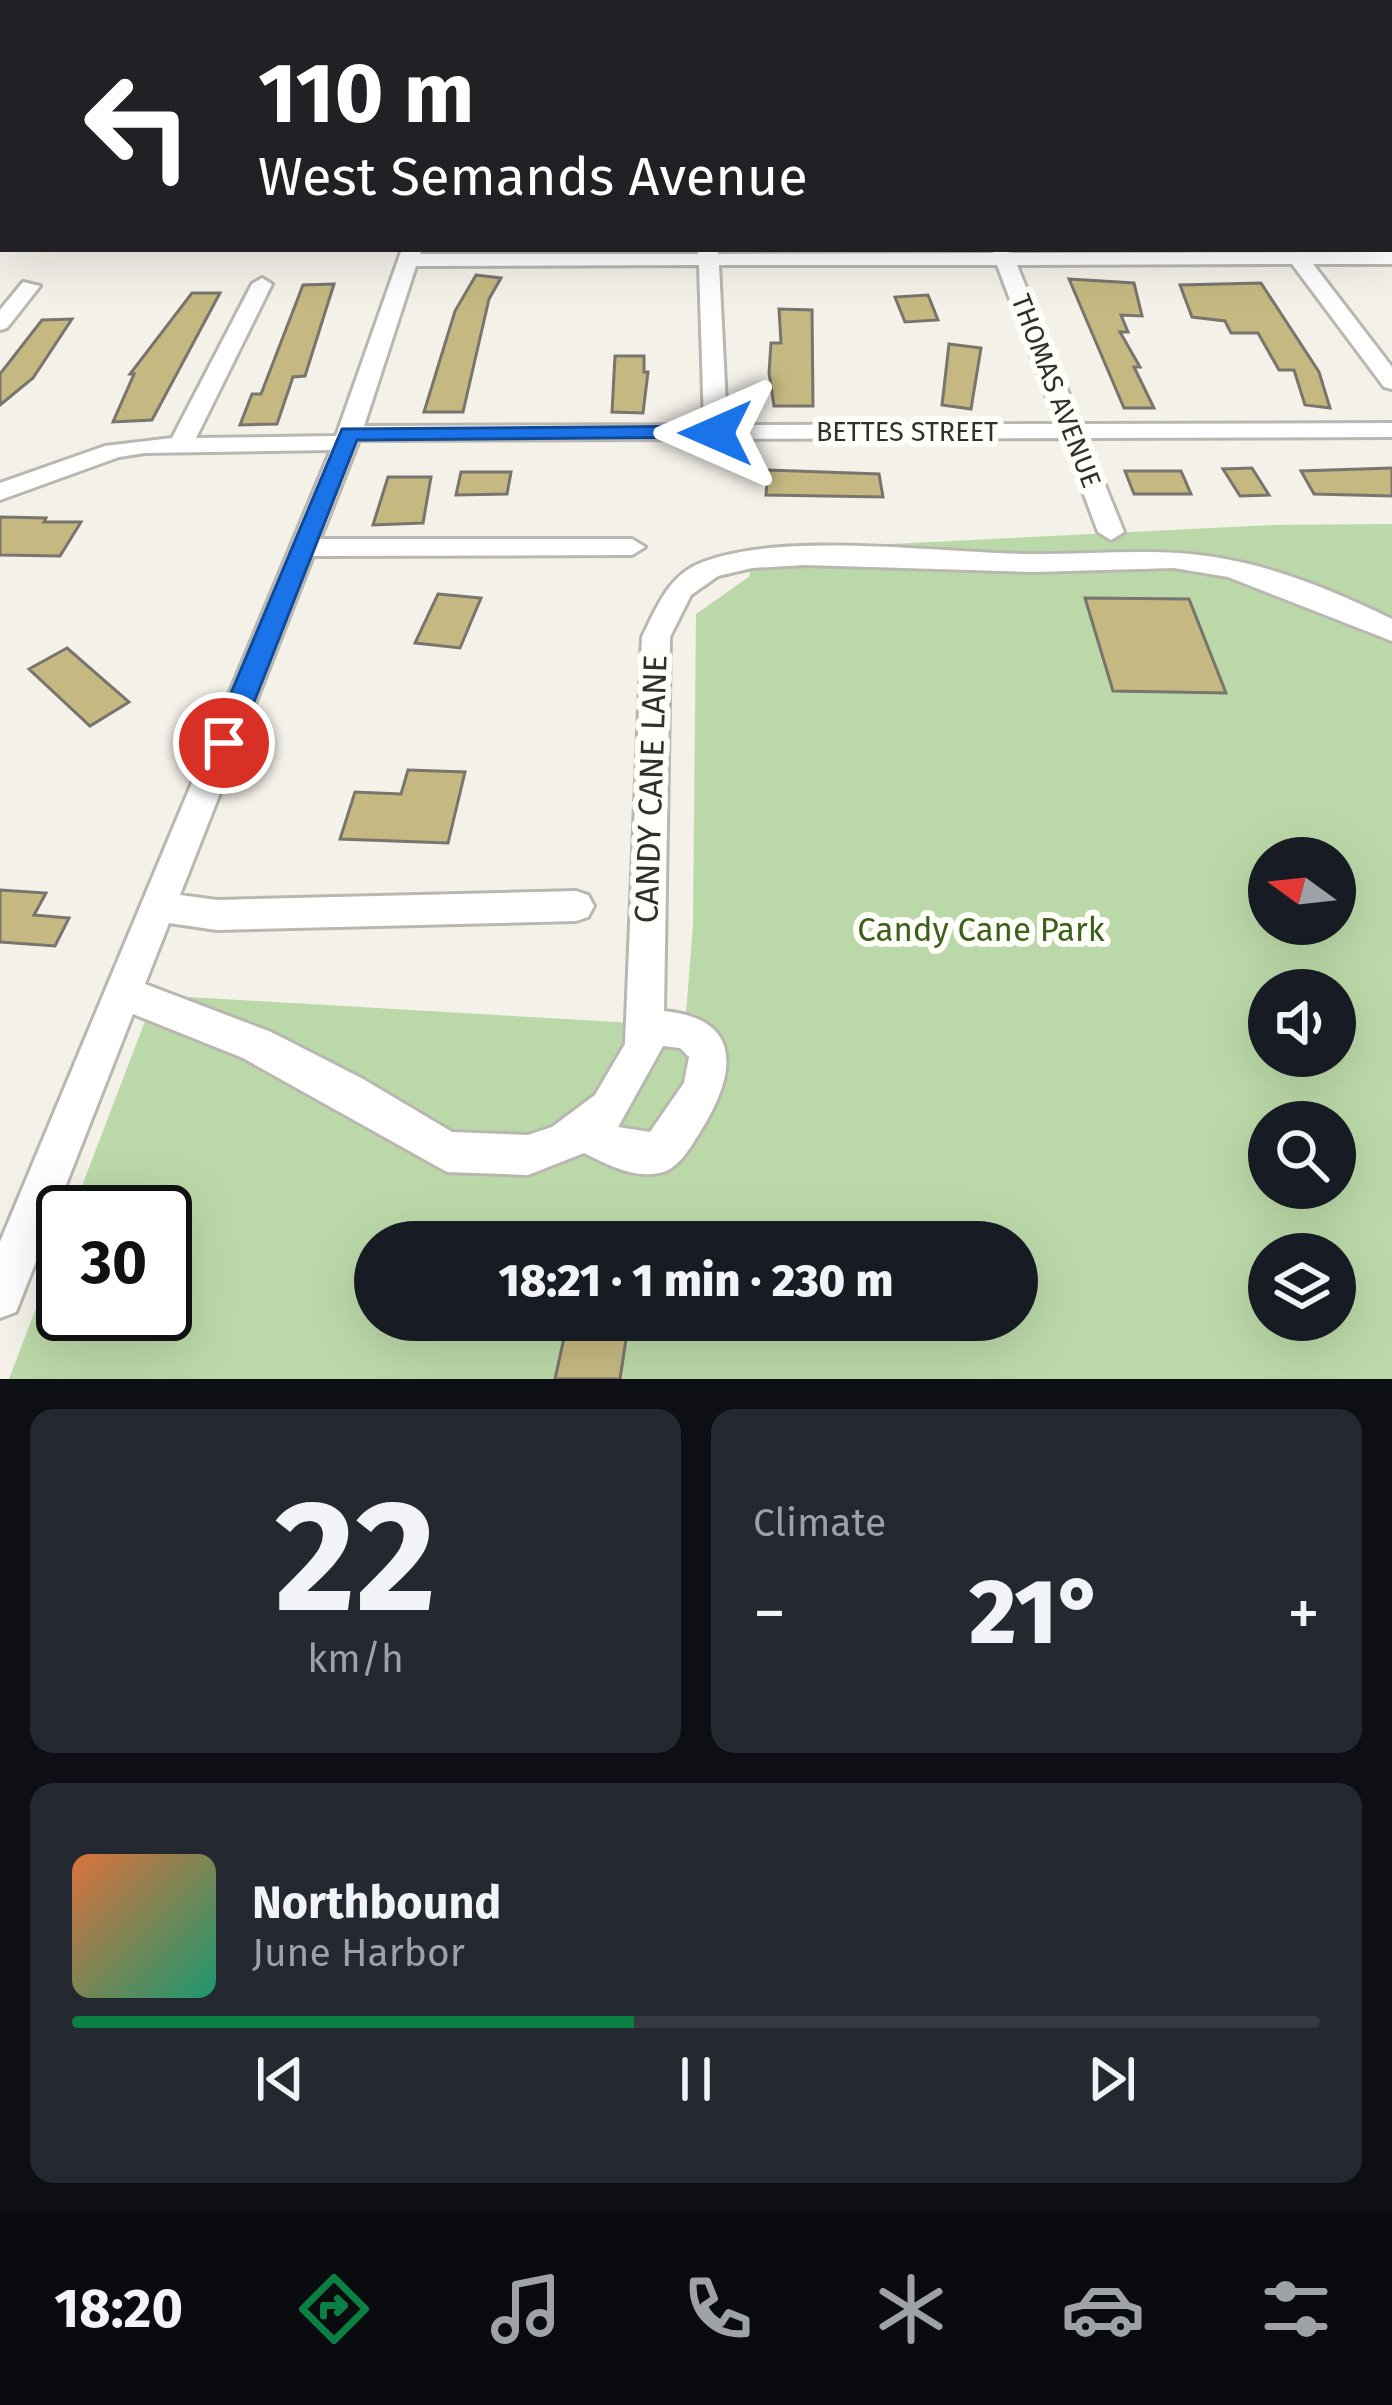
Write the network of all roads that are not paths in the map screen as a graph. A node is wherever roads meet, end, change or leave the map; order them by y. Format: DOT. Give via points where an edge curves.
graph roads {
  1 [pos="708,254"];
  2 [pos="1003,254"];
  3 [pos="1295,254"];
  4 [pos="410,255"];
  5 [pos="1392,258"];
  6 [pos="262,284"];
  7 [pos="30,286"];
  8 [pos="0,323"];
  9 [pos="1392,382"];
  10 [pos="1392,430"];
  11 [pos="1072,431"];
  12 [pos="716,433"];
  13 [pos="347,438"];
  14 [pos="181,444"];
  15 [pos="0,491"];
  16 [pos="1111,532"];
  17 [pos="303,548"];
  18 [pos="632,548"];
  19 [pos="1392,631"];
  20 [pos="576,906"];
  21 [pos="158,907"];
  22 [pos="123,993"];
  23 [pos="643,1027"];
  24 [pos="580,1131"];
  25 [pos="0,1296"];
  1 -- 2 [label="street"];
  1 -- 4 [label="street"];
  1 -- 12 [label="street"];
  2 -- 3 [label="street"];
  2 -- 11 [label="street, THOMAS AVENUE"];
  3 -- 5 [label="street"];
  3 -- 9 [label="street"];
  4 -- 13 [label="street"];
  6 -- 14 [label="street"];
  7 -- 8 [label="street"];
  10 -- 11 [label="street, BETTES STREET"];
  11 -- 12 [label="street, BETTES STREET"];
  11 -- 16 [label="street, THOMAS AVENUE"];
  12 -- 13 [label="street, BETTES STREET"];
  13 -- 14 [label="street, BETTES STREET"];
  13 -- 17 [label="street"];
  14 -- 15 [label="street, BETTES STREET" via="114,452"];
  17 -- 18 [label="street"];
  17 -- 21 [label="street"];
  19 -- 23 [label="street, CANDY CANE LANE" via="1249,575 1174,559 805,556 709,569 680,590 656,637"];
  20 -- 21 [label="street" via="218,915"];
  21 -- 22 [label="street"];
  22 -- 24 [label="street, CANDY CANE LANE" via="257,1046 447,1152 529,1155"];
  22 -- 25 [label="street"];
  23 -- 24 [label="street, CANDY CANE LANE" via="644,1047 608,1109"];
  23 -- 24 [label="street" via="693,1034 706,1047 710,1071 683,1126 659,1153 627,1152"];
}
